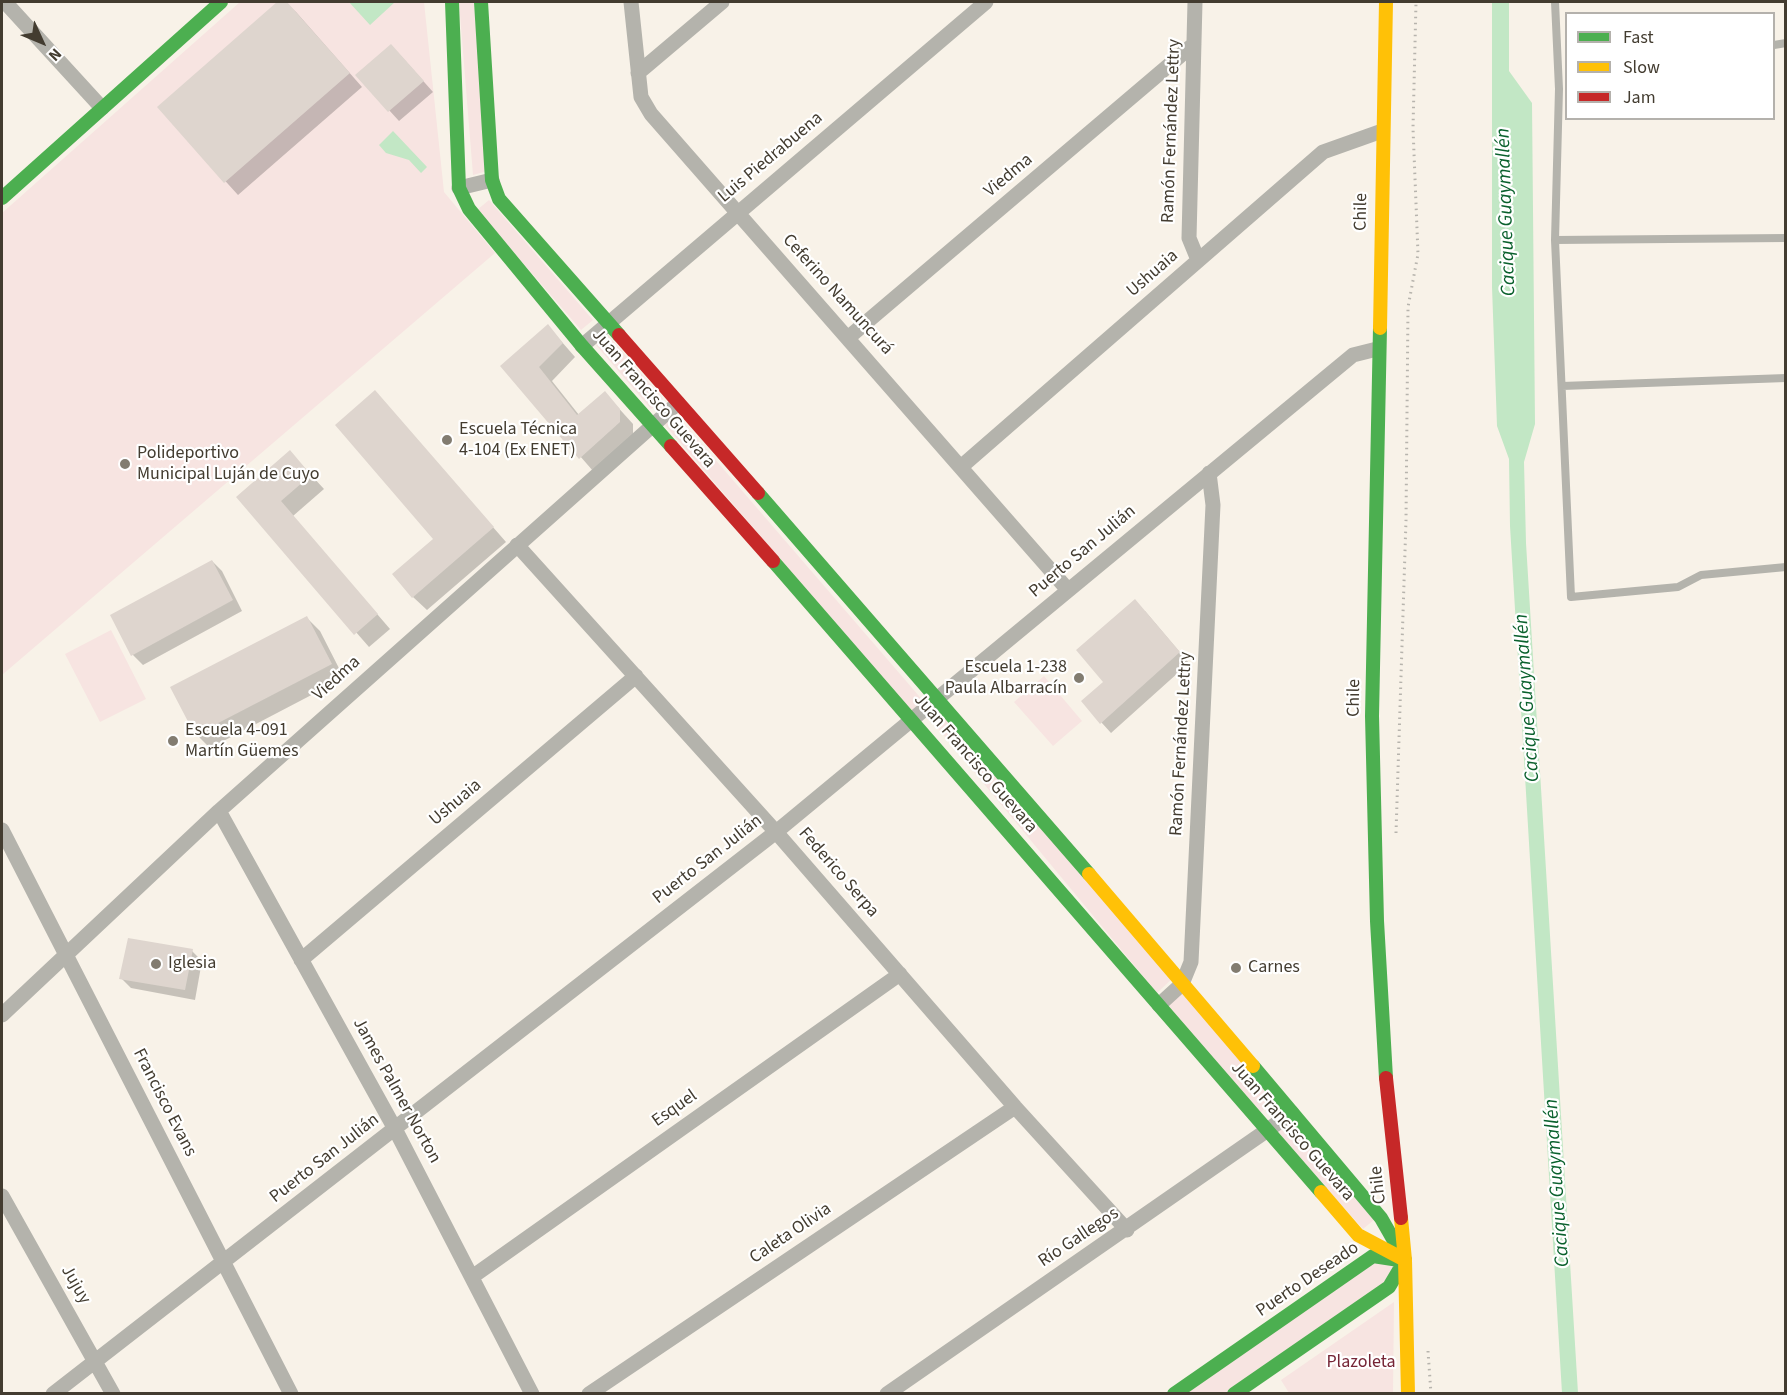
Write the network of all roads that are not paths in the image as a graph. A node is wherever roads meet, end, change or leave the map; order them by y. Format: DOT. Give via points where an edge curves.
graph roads {
  1 [pos="5,2"];
  2 [pos="221,2"];
  3 [pos="452,2"];
  4 [pos="481,2"];
  5 [pos="632,2"];
  6 [pos="722,2"];
  7 [pos="986,2"];
  8 [pos="1195,2"];
  9 [pos="1386,2"];
  10 [pos="1555,2"];
  11 [pos="1194,44"];
  12 [pos="638,73"];
  13 [pos="1563,88"];
  14 [pos="102,108"];
  15 [pos="1382,131"];
  16 [pos="492,180"];
  17 [pos="459,188"];
  18 [pos="2,198"];
  19 [pos="737,212"];
  20 [pos="1785,238"];
  21 [pos="1555,240"];
  22 [pos="1198,260"];
  23 [pos="606,323"];
  24 [pos="849,337"];
  25 [pos="582,346"];
  26 [pos="1377,349"];
  27 [pos="1785,378"];
  28 [pos="1562,386"];
  29 [pos="678,403"];
  30 [pos="653,426"];
  31 [pos="962,466"];
  32 [pos="1209,473"];
  33 [pos="517,545"];
  34 [pos="1785,567"];
  35 [pos="1068,590"];
  36 [pos="636,675"];
  37 [pos="937,698"];
  38 [pos="912,719"];
  39 [pos="219,811"];
  40 [pos="2,830"];
  41 [pos="776,832"];
  42 [pos="65,954"];
  43 [pos="301,960"];
  44 [pos="900,974"];
  45 [pos="1182,984"];
  46 [pos="1159,1005"];
  47 [pos="2,1016"];
  48 [pos="1015,1107"];
  49 [pos="1292,1113"];
  50 [pos="395,1129"];
  51 [pos="1269,1131"];
  52 [pos="2,1196"];
  53 [pos="8,1222"];
  54 [pos="1126,1230"];
  55 [pos="1405,1260"];
  56 [pos="224,1261"];
  57 [pos="472,1277"];
  58 [pos="95,1360"];
  59 [pos="1244,1366"];
  60 [pos="52,1394"];
  61 [pos="113,1394"];
  62 [pos="291,1394"];
  63 [pos="532,1394"];
  64 [pos="589,1394"];
  65 [pos="886,1394"];
  66 [pos="1174,1394"];
  67 [pos="1234,1394"];
  68 [pos="1262,1394"];
  69 [pos="1408,1394"];
  1 -- 14 [label="street"];
  2 -- 14 [label="street"];
  3 -- 17 [label="street, Juan Francisco Guevara"];
  4 -- 16 [label="street, Juan Francisco Guevara"];
  5 -- 12 [label="street, Ceferino Namuncurá"];
  6 -- 12 [label="street"];
  7 -- 19 [label="street, Luis Piedrabuena"];
  8 -- 11 [label="street, Ramón Fernández Lettry"];
  9 -- 15 [label="street, Chile"];
  10 -- 13 [label="lane"];
  11 -- 22 [label="street, Ramón Fernández Lettry" via="1189,238"];
  11 -- 24 [label="street, Viedma"];
  12 -- 19 [label="street, Ceferino Namuncurá" via="641,97 651,114"];
  13 -- 21 [label="lane"];
  14 -- 18 [label="street"];
  15 -- 22 [label="street, Ushuaia" via="1323,152"];
  15 -- 26 [label="street, Chile"];
  16 -- 17 [label="street"];
  16 -- 23 [label="street, Juan Francisco Guevara" via="499,199"];
  17 -- 25 [label="street, Juan Francisco Guevara" via="469,209"];
  19 -- 23 [label="street, Luis Piedrabuena"];
  19 -- 24 [label="street, Ceferino Namuncurá"];
  20 -- 21 [label="lane"];
  21 -- 28 [label="lane"];
  22 -- 31 [label="street, Ushuaia"];
  23 -- 25 [label="street, Luis Piedrabuena"];
  23 -- 29 [label="street, Juan Francisco Guevara"];
  24 -- 31 [label="street, Ceferino Namuncurá"];
  25 -- 30 [label="street, Juan Francisco Guevara"];
  26 -- 32 [label="street, Puerto San Julián" via="1353,355"];
  26 -- 55 [label="street, Chile" via="1372,716 1377,921 1386,1073"];
  27 -- 28 [label="lane"];
  28 -- 34 [label="lane" via="1571,597 1678,587 1701,575"];
  29 -- 30 [label="street, Viedma"];
  29 -- 37 [label="street, Juan Francisco Guevara"];
  30 -- 33 [label="street, Viedma"];
  30 -- 38 [label="street, Juan Francisco Guevara"];
  31 -- 35 [label="street, Ceferino Namuncurá"];
  32 -- 35 [label="street, Puerto San Julián"];
  32 -- 45 [label="street, Ramón Fernández Lettry" via="1213,504 1191,962"];
  33 -- 36 [label="street, Federico Serpa"];
  33 -- 39 [label="street, Viedma"];
  35 -- 37 [label="street, Puerto San Julián"];
  36 -- 41 [label="street, Federico Serpa"];
  36 -- 43 [label="street, Ushuaia"];
  37 -- 38 [label="street, Puerto San Julián"];
  37 -- 45 [label="street, Juan Francisco Guevara"];
  38 -- 41 [label="street, Puerto San Julián"];
  38 -- 46 [label="street, Juan Francisco Guevara"];
  39 -- 42 [label="street, Viedma"];
  39 -- 43 [label="street, James Palmer Norton"];
  40 -- 42 [label="street, Francisco Evans"];
  41 -- 44 [label="street, Federico Serpa"];
  41 -- 50 [label="street, Puerto San Julián"];
  42 -- 47 [label="street, Viedma"];
  42 -- 56 [label="street, Francisco Evans"];
  43 -- 50 [label="street, James Palmer Norton"];
  44 -- 48 [label="street, Federico Serpa"];
  44 -- 57 [label="street, Esquel"];
  45 -- 46 [label="street, Ramón Fernández Lettry"];
  45 -- 49 [label="street, Juan Francisco Guevara"];
  46 -- 51 [label="street, Juan Francisco Guevara"];
  48 -- 54 [label="street, Federico Serpa"];
  48 -- 64 [label="street, Caleta Olivia"];
  49 -- 51 [label="street, Río Gallegos"];
  49 -- 55 [label="street, Juan Francisco Guevara" via="1381,1218"];
  50 -- 56 [label="street, Puerto San Julián"];
  50 -- 57 [label="street, James Palmer Norton"];
  51 -- 54 [label="street, Río Gallegos"];
  51 -- 55 [label="street, Juan Francisco Guevara" via="1358,1234"];
  52 -- 53 [label="street, Jujuy"];
  53 -- 58 [label="street, Jujuy"];
  54 -- 65 [label="street, Río Gallegos"];
  55 -- 59 [label="street, Puerto Deseado" via="1389,1287"];
  55 -- 59 [label="street, Puerto Deseado" via="1373,1256"];
  55 -- 69 [label="street, Chile"];
  56 -- 58 [label="street, Puerto San Julián"];
  56 -- 62 [label="street, Francisco Evans"];
  57 -- 63 [label="street, James Palmer Norton"];
  58 -- 60 [label="street, Puerto San Julián"];
  58 -- 61 [label="street, Jujuy"];
  59 -- 66 [label="street, Puerto Deseado"];
  59 -- 67 [label="street, Puerto Deseado"];
  59 -- 68 [label="street"];
}
